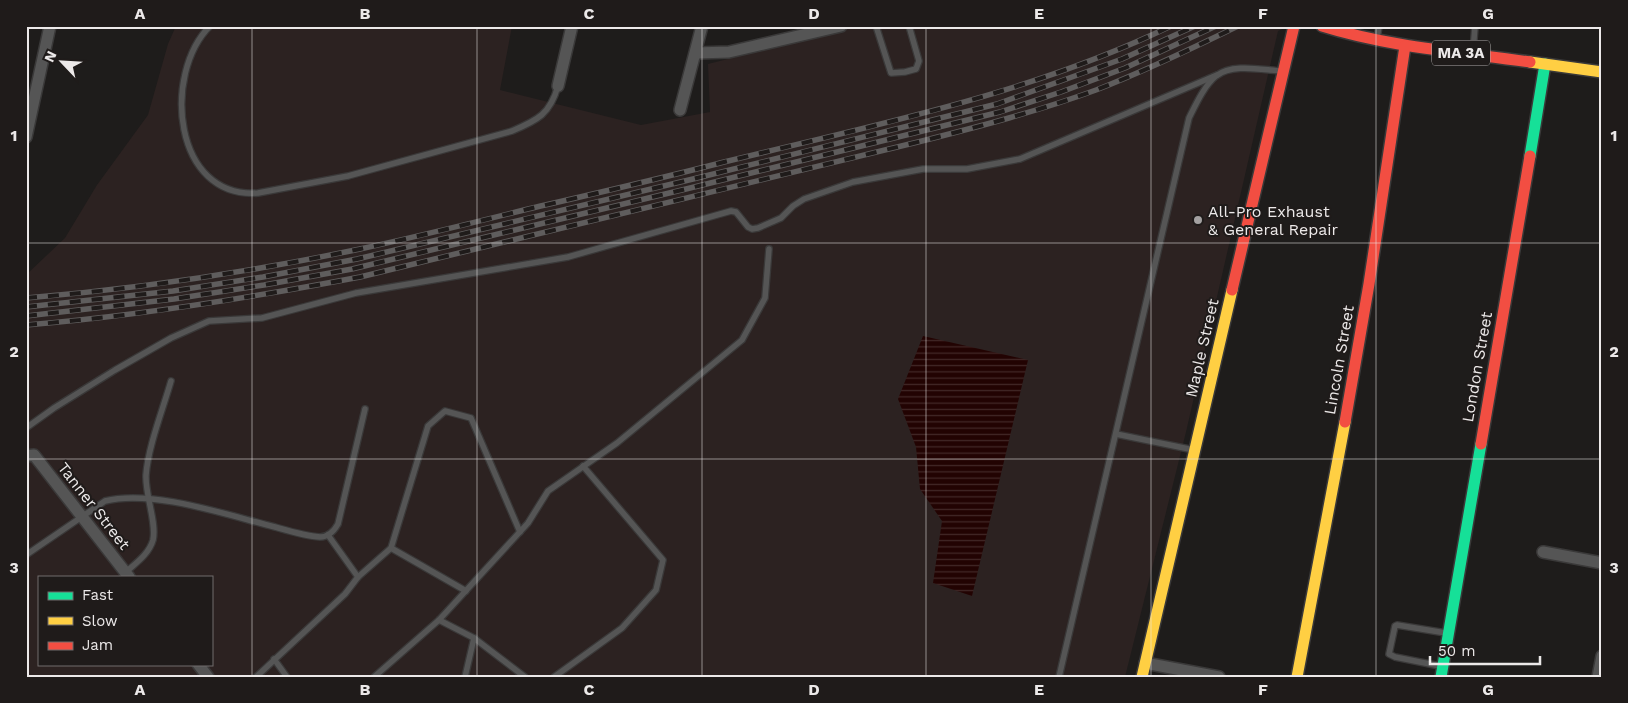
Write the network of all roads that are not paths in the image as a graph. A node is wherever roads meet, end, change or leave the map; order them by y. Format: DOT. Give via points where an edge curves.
graph roads {
  1 [pos="50,26"];
  2 [pos="210,26"];
  3 [pos="572,26"];
  4 [pos="702,26"];
  5 [pos="841,26"];
  6 [pos="876,26"];
  7 [pos="909,26"];
  8 [pos="1294,26"];
  9 [pos="1322,26"];
  10 [pos="1379,26"];
  11 [pos="1475,26"];
  12 [pos="1340,29"];
  13 [pos="1377,40"];
  14 [pos="1405,46"];
  15 [pos="696,53"];
  16 [pos="1473,54"];
  17 [pos="1544,64"];
  18 [pos="1284,71"];
  19 [pos="1602,72"];
  20 [pos="1217,75"];
  21 [pos="558,86"];
  22 [pos="29,108"];
  23 [pos="680,110"];
  24 [pos="26,137"];
  25 [pos="769,249"];
  26 [pos="171,381"];
  27 [pos="365,408"];
  28 [pos="26,428"];
  29 [pos="1116,434"];
  30 [pos="1195,450"];
  31 [pos="30,455"];
  32 [pos="583,466"];
  33 [pos="147,499"];
  34 [pos="82,516"];
  35 [pos="520,532"];
  36 [pos="328,535"];
  37 [pos="391,548"];
  38 [pos="1543,552"];
  39 [pos="26,555"];
  40 [pos="1602,563"];
  41 [pos="127,574"];
  42 [pos="358,577"];
  43 [pos="466,591"];
  44 [pos="439,620"];
  45 [pos="1448,634"];
  46 [pos="474,638"];
  47 [pos="1602,656"];
  48 [pos="274,660"];
  49 [pos="1145,663"];
  50 [pos="200,666"];
  51 [pos="1442,671"];
  52 [pos="208,677"];
  53 [pos="256,677"];
  54 [pos="287,677"];
  55 [pos="374,677"];
  56 [pos="465,677"];
  57 [pos="525,677"];
  58 [pos="554,677"];
  59 [pos="1059,677"];
  60 [pos="1142,677"];
  61 [pos="1220,677"];
  62 [pos="1297,677"];
  63 [pos="1598,677"];
  1 -- 22 [label="street"];
  2 -- 21 [label="lane" via="196,44 186,70 182,88 183,124 187,142 203,172 228,190 244,194 348,176 512,131 546,112 554,101"];
  3 -- 21 [label="street"];
  4 -- 15 [label="street"];
  5 -- 15 [label="street" via="729,52"];
  6 -- 7 [label="lane" via="891,73 906,72 918,66"];
  8 -- 18 [label="street, Maple Street"];
  9 -- 12 [label="street, MA 3A"];
  10 -- 13 [label="lane"];
  11 -- 16 [label="lane"];
  12 -- 13 [label="street, MA 3A"];
  13 -- 14 [label="street, MA 3A"];
  14 -- 16 [label="street, MA 3A"];
  14 -- 62 [label="street, Lincoln Street" via="1369,284"];
  15 -- 23 [label="street"];
  16 -- 17 [label="street, MA 3A"];
  17 -- 19 [label="street, MA 3A"];
  17 -- 45 [label="street, London Street"];
  18 -- 20 [label="lane" via="1234,69"];
  18 -- 30 [label="street, Maple Street"];
  20 -- 28 [label="lane" via="1020,159 967,169 923,170 853,182 804,199 781,218 758,228 748,227 736,212 731,212 568,257 356,293 262,318 209,322 171,338 115,370"];
  20 -- 29 [label="lane" via="1189,118"];
  22 -- 24 [label="street"];
  25 -- 32 [label="lane" via="765,298 742,340 617,443"];
  26 -- 33 [label="lane" via="149,456"];
  27 -- 36 [label="lane" via="338,524"];
  29 -- 30 [label="lane"];
  29 -- 59 [label="lane"];
  30 -- 49 [label="street, Maple Street"];
  31 -- 34 [label="street, Tanner Street"];
  32 -- 35 [label="lane" via="548,491"];
  32 -- 58 [label="lane" via="663,560 656,590 622,628"];
  33 -- 34 [label="lane" via="105,501"];
  33 -- 36 [label="lane" via="176,502 294,532 322,537"];
  33 -- 41 [label="lane" via="154,528 153,540 148,551"];
  34 -- 39 [label="lane"];
  34 -- 41 [label="street, Tanner Street"];
  35 -- 37 [label="lane" via="471,418 445,411 428,426"];
  35 -- 43 [label="lane"];
  36 -- 42 [label="lane"];
  37 -- 42 [label="lane"];
  37 -- 43 [label="lane"];
  38 -- 40 [label="street"];
  42 -- 48 [label="lane" via="345,594"];
  43 -- 44 [label="lane"];
  44 -- 46 [label="lane"];
  44 -- 55 [label="lane"];
  45 -- 51 [label="street, London Street"];
  45 -- 51 [label="lane" via="1397,624 1389,654"];
  46 -- 56 [label="lane"];
  46 -- 57 [label="lane"];
  47 -- 63 [label="street"];
  48 -- 53 [label="lane"];
  48 -- 54 [label="lane"];
  49 -- 60 [label="street, Maple Street"];
  49 -- 61 [label="street"];
  50 -- 52 [label="street"];
}
